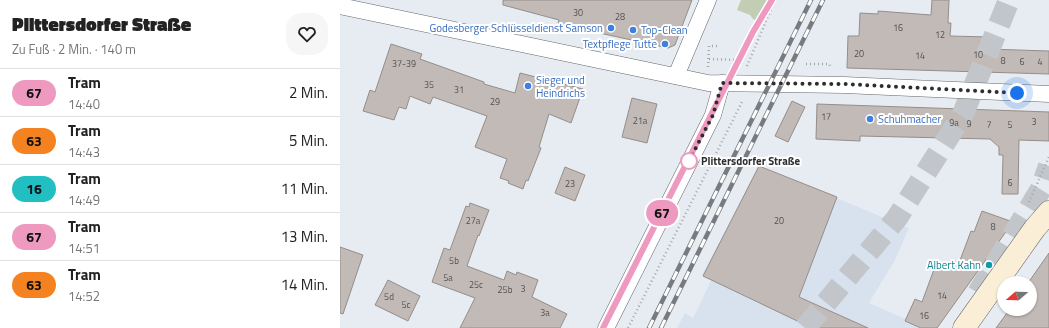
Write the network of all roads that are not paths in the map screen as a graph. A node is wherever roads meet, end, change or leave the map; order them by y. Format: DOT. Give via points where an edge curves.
graph roads {
  1 [pos="708,0"];
  2 [pos="340,6"];
  3 [pos="676,76"];
  4 [pos="722,83"];
  5 [pos="1049,94"];
  6 [pos="1049,199"];
  7 [pos="1049,212"];
  8 [pos="1034,228"];
  9 [pos="606,328"];
  10 [pos="964,328"];
  1 -- 3 [label="street"];
  2 -- 3 [label="street"];
  3 -- 4 [label="street" via="708,83"];
  4 -- 5 [label="street" via="844,84"];
  4 -- 9 [label="street" via="713,115"];
  6 -- 8 [label="main road"];
  7 -- 8 [label="main road"];
  8 -- 10 [label="main road"];
}
